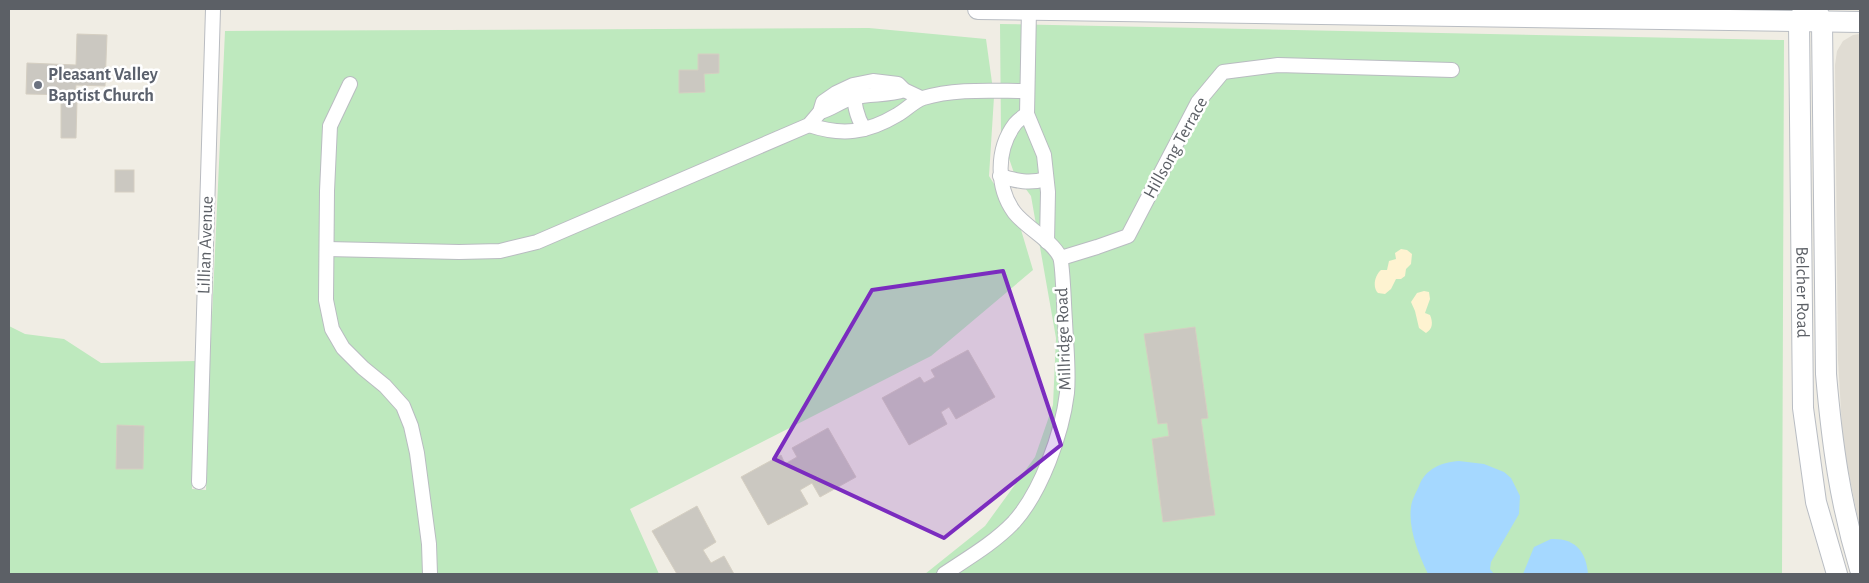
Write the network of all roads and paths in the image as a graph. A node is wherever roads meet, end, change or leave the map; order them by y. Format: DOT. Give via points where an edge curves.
graph roads {
  1 [pos="213,9"];
  2 [pos="978,9"];
  3 [pos="1029,9"];
  4 [pos="1365,11"];
  5 [pos="1801,15"];
  6 [pos="1819,15"];
  7 [pos="1860,22"];
  8 [pos="1452,70"];
  9 [pos="350,84"];
  10 [pos="1027,90"];
  11 [pos="854,91"];
  12 [pos="921,98"];
  13 [pos="1027,114"];
  14 [pos="809,125"];
  15 [pos="864,130"];
  16 [pos="1000,176"];
  17 [pos="1046,179"];
  18 [pos="1047,242"];
  19 [pos="327,249"];
  20 [pos="1061,258"];
  21 [pos="200,482"];
  22 [pos="1860,569"];
  23 [pos="430,574"];
  24 [pos="944,574"];
  25 [pos="1837,574"];
  1 -- 21 [label="street, Lillian Avenue"];
  2 -- 3 [label="main road"];
  3 -- 4 [label="main road"];
  3 -- 10 [label="street"];
  4 -- 5 [label="main road"];
  5 -- 6 [label="main road"];
  5 -- 25 [label="main road, Belcher Road" via="1803,408 1816,502"];
  6 -- 7 [label="main road"];
  6 -- 22 [label="main road, Belcher Road" via="1826,374 1838,478"];
  8 -- 20 [label="street, Hillsong Terrace" via="1278,65 1223,72 1198,102 1128,236"];
  9 -- 19 [label="street" via="330,126"];
  10 -- 12 [label="street" via="956,92"];
  10 -- 13 [label="street"];
  11 -- 12 [label="street" via="873,81 898,84"];
  11 -- 14 [label="street" via="836,93 823,102 820,112"];
  11 -- 15 [label="street" via="854,107"];
  12 -- 15 [label="street" via="898,115"];
  13 -- 16 [label="street" via="1016,122 1003,146"];
  13 -- 17 [label="street" via="1044,155"];
  14 -- 15 [label="street" via="826,131 851,133"];
  14 -- 19 [label="street" via="537,242 500,251"];
  16 -- 17 [label="street" via="1022,182"];
  16 -- 18 [label="street" via="1015,213"];
  17 -- 18 [label="street"];
  18 -- 20 [label="street"];
  19 -- 23 [label="street" via="326,300 332,329 342,348 404,406 411,426 429,544"];
  20 -- 24 [label="street, Millridge Road" via="1067,394 1049,463 1015,520 995,540"];
}
